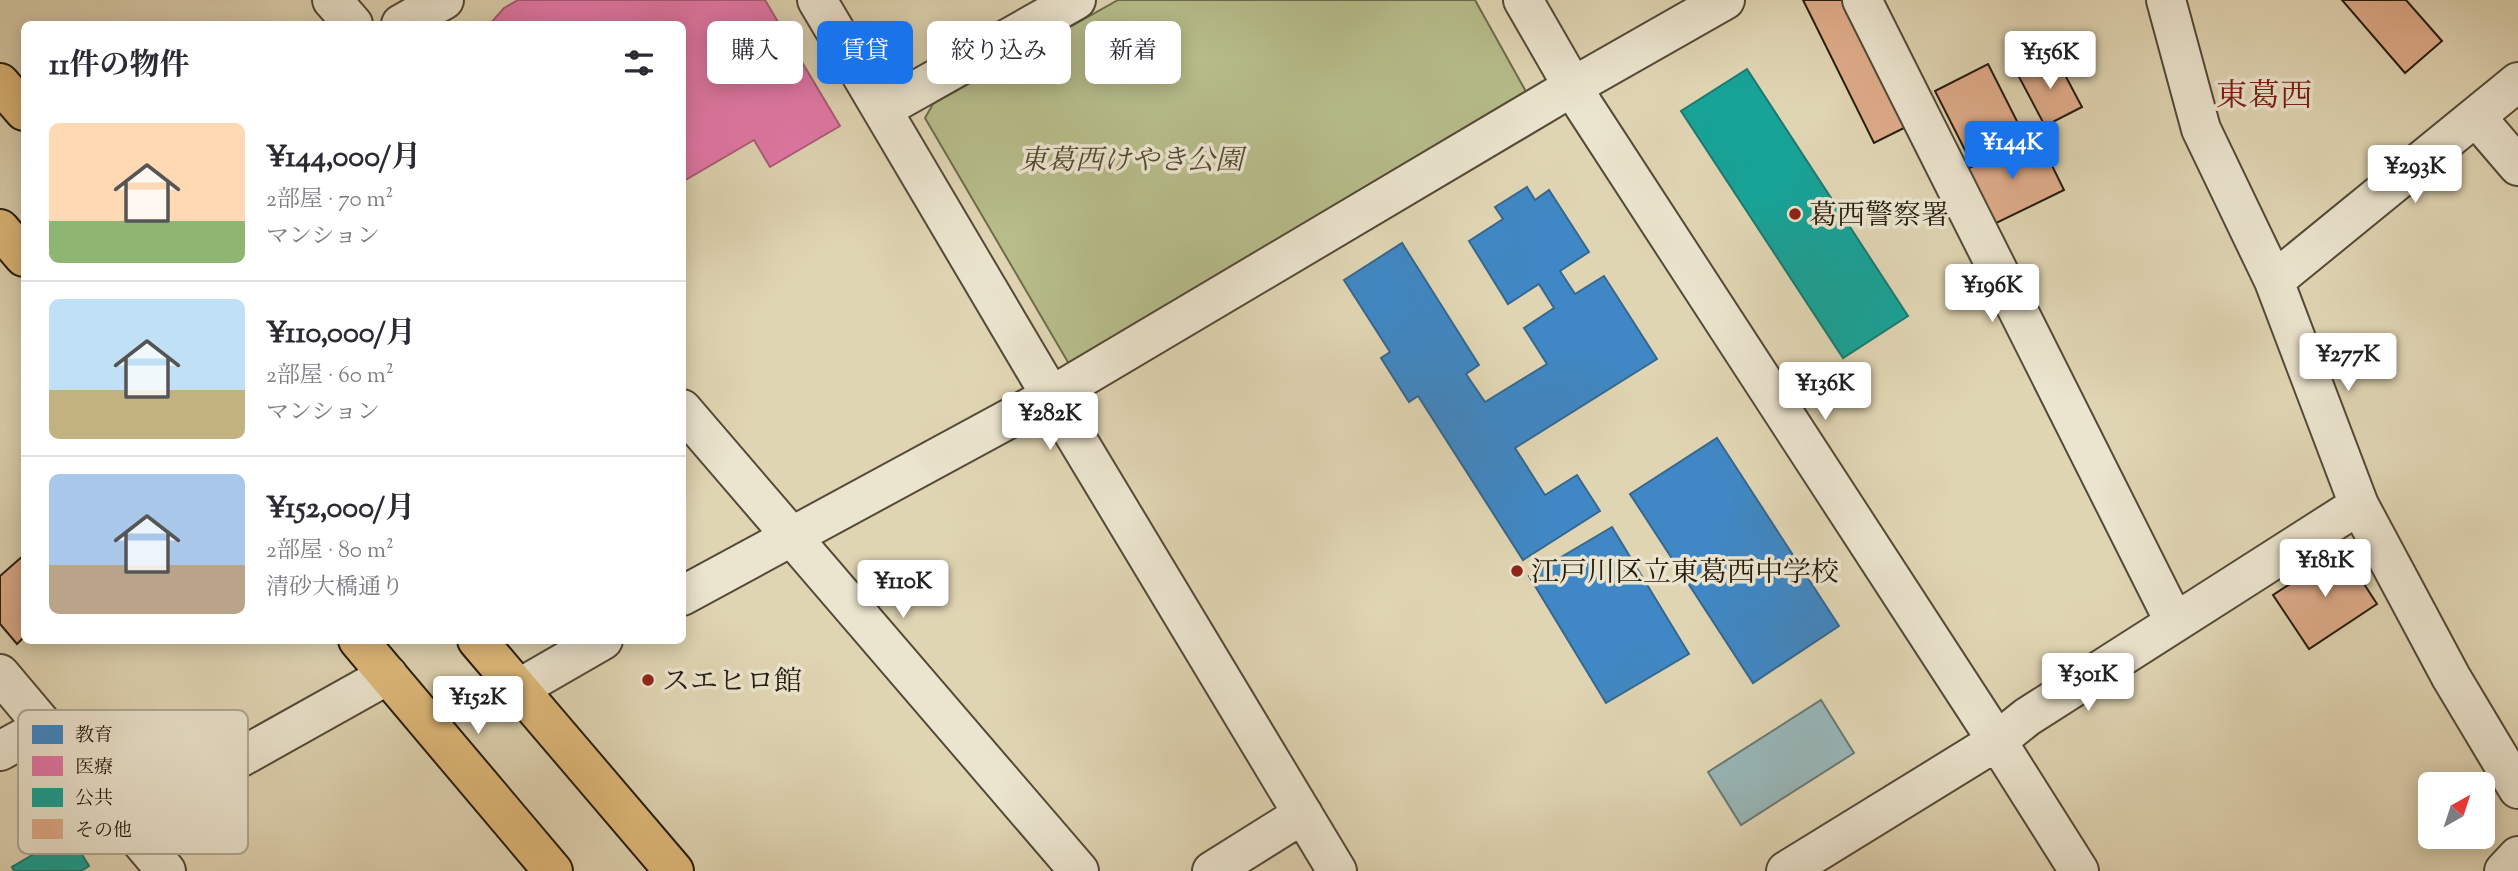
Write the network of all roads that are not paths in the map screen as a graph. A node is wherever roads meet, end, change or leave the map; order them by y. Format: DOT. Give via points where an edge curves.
graph roads {
  1 [pos="331,0"];
  2 [pos="444,0"];
  3 [pos="817,0"];
  4 [pos="1076,0"];
  5 [pos="1523,0"];
  6 [pos="1725,0"];
  7 [pos="1862,0"];
  8 [pos="2166,0"];
  9 [pos="350,21"];
  10 [pos="406,21"];
  11 [pos="2518,82"];
  12 [pos="0,83"];
  13 [pos="1572,87"];
  14 [pos="21,108"];
  15 [pos="883,109"];
  16 [pos="2476,117"];
  17 [pos="2518,166"];
  18 [pos="2274,281"];
  19 [pos="1051,396"];
  20 [pos="686,414"];
  21 [pos="2358,505"];
  22 [pos="791,535"];
  23 [pos="686,594"];
  24 [pos="2175,621"];
  25 [pos="361,644"];
  26 [pos="480,644"];
  27 [pos="596,644"];
  28 [pos="0,674"];
  29 [pos="388,676"];
  30 [pos="518,689"];
  31 [pos="30,710"];
  32 [pos="18,741"];
  33 [pos="1997,741"];
  34 [pos="0,751"];
  35 [pos="248,754"];
  36 [pos="2518,789"];
  37 [pos="1303,814"];
  38 [pos="152,854"];
  39 [pos="2518,856"];
  40 [pos="166,871"];
  41 [pos="553,871"];
  42 [pos="674,871"];
  43 [pos="1079,871"];
  44 [pos="1212,871"];
  45 [pos="1337,871"];
  46 [pos="1786,871"];
  47 [pos="2079,871"];
  48 [pos="2504,871"];
  1 -- 9 [label="street"];
  2 -- 10 [label="street"];
  3 -- 15 [label="street"];
  4 -- 15 [label="street"];
  5 -- 13 [label="street"];
  6 -- 13 [label="street"];
  7 -- 24 [label="street"];
  8 -- 18 [label="street" via="2200,129"];
  11 -- 16 [label="street"];
  12 -- 14 [label="main road"];
  13 -- 19 [label="street"];
  13 -- 33 [label="street"];
  15 -- 19 [label="street"];
  16 -- 17 [label="street"];
  16 -- 18 [label="street"];
  18 -- 21 [label="street"];
  19 -- 22 [label="street"];
  19 -- 37 [label="street"];
  20 -- 22 [label="street"];
  21 -- 24 [label="street"];
  21 -- 36 [label="street"];
  22 -- 23 [label="street"];
  22 -- 43 [label="street"];
  24 -- 33 [label="street"];
  25 -- 29 [label="main road"];
  26 -- 30 [label="main road"];
  27 -- 30 [label="street"];
  28 -- 31 [label="street"];
  29 -- 35 [label="street"];
  29 -- 41 [label="main road"];
  30 -- 42 [label="main road"];
  32 -- 34 [label="street"];
  33 -- 46 [label="street"];
  33 -- 47 [label="street"];
  37 -- 44 [label="street"];
  37 -- 45 [label="street"];
  38 -- 40 [label="street"];
  39 -- 48 [label="street"];
}
